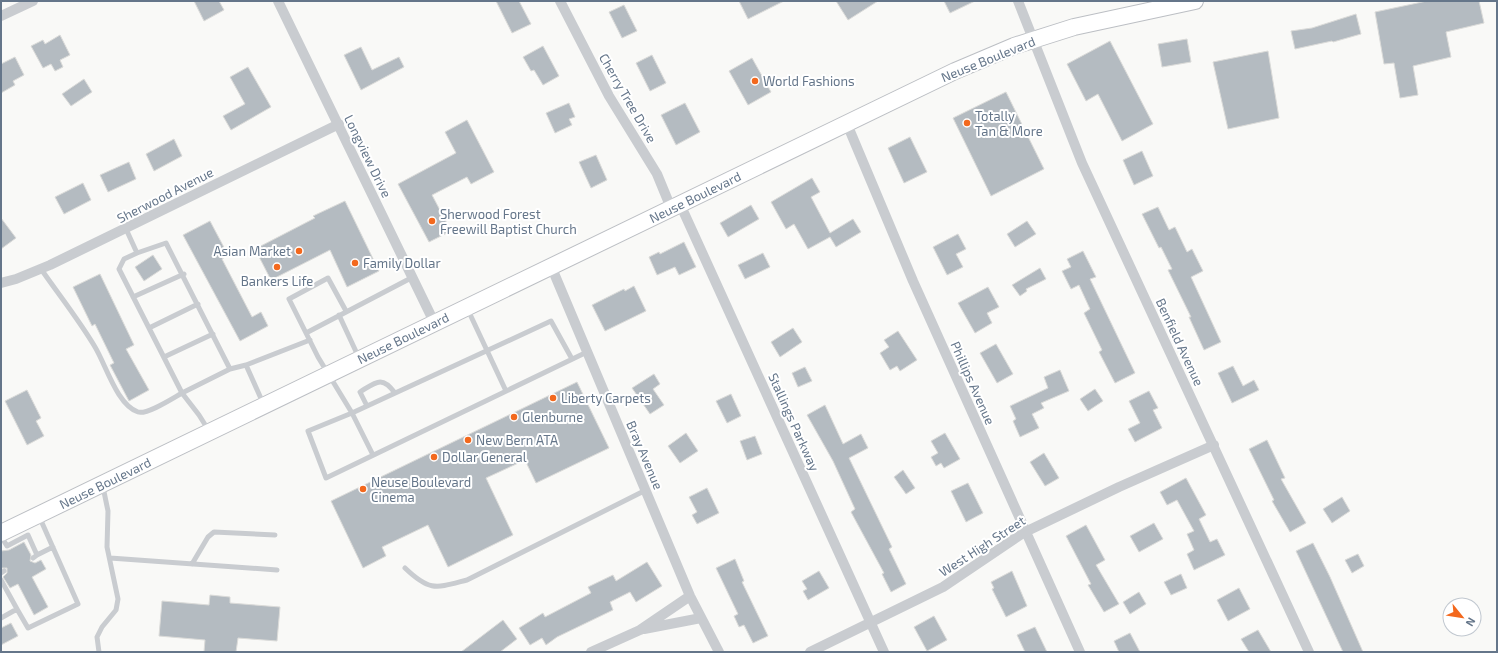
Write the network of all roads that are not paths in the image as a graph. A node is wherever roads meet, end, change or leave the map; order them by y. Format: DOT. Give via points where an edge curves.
graph roads {
  1 [pos="33,1"];
  2 [pos="278,1"];
  3 [pos="560,1"];
  4 [pos="1018,1"];
  5 [pos="1195,1"];
  6 [pos="1,16"];
  7 [pos="1033,40"];
  8 [pos="339,124"];
  9 [pos="847,124"];
  10 [pos="676,206"];
  11 [pos="126,229"];
  12 [pos="137,253"];
  13 [pos="551,266"];
  14 [pos="41,269"];
  15 [pos="184,274"];
  16 [pos="413,276"];
  17 [pos="1,283"];
  18 [pos="133,297"];
  19 [pos="198,304"];
  20 [pos="466,307"];
  21 [pos="346,311"];
  22 [pos="339,315"];
  23 [pos="434,322"];
  24 [pos="149,328"];
  25 [pos="306,332"];
  26 [pos="213,334"];
  27 [pos="310,340"];
  28 [pos="488,350"];
  29 [pos="587,352"];
  30 [pos="164,357"];
  31 [pos="360,359"];
  32 [pos="572,359"];
  33 [pos="246,365"];
  34 [pos="230,369"];
  35 [pos="328,374"];
  36 [pos="506,391"];
  37 [pos="182,393"];
  38 [pos="395,393"];
  39 [pos="264,406"];
  40 [pos="366,406"];
  41 [pos="352,413"];
  42 [pos="209,432"];
  43 [pos="1214,445"];
  44 [pos="373,455"];
  45 [pos="102,484"];
  46 [pos="646,490"];
  47 [pos="39,515"];
  48 [pos="1027,532"];
  49 [pos="275,535"];
  50 [pos="4,540"];
  51 [pos="53,547"];
  52 [pos="1,549"];
  53 [pos="110,558"];
  54 [pos="192,564"];
  55 [pos="405,568"];
  56 [pos="277,570"];
  57 [pos="1,580"];
  58 [pos="690,596"];
  59 [pos="17,609"];
  60 [pos="1,618"];
  61 [pos="701,618"];
  62 [pos="871,623"];
  63 [pos="640,630"];
  64 [pos="99,652"];
  65 [pos="591,652"];
  66 [pos="719,652"];
  67 [pos="810,652"];
  68 [pos="884,652"];
  69 [pos="1080,652"];
  70 [pos="1309,652"];
  1 -- 6 [label="street"];
  2 -- 8 [label="street, Longview Drive"];
  3 -- 10 [label="street, Cherry Tree Drive" via="609,96"];
  4 -- 7 [label="street, Benfield Avenue"];
  5 -- 7 [label="main road, Neuse Boulevard" via="1074,27"];
  7 -- 9 [label="main road, Neuse Boulevard" via="955,71"];
  7 -- 43 [label="street, Benfield Avenue" via="1082,162"];
  8 -- 11 [label="street, Sherwood Avenue"];
  8 -- 16 [label="street, Longview Drive"];
  9 -- 10 [label="main road, Neuse Boulevard"];
  9 -- 48 [label="street, Phillips Avenue" via="913,281"];
  10 -- 13 [label="main road, Neuse Boulevard"];
  10 -- 62 [label="street, Stallings Parkway"];
  11 -- 12 [label="lane"];
  11 -- 14 [label="street, Sherwood Avenue"];
  12 -- 15 [label="lane" via="166,243"];
  12 -- 18 [label="lane" via="124,259 119,269"];
  13 -- 20 [label="main road, Neuse Boulevard"];
  13 -- 29 [label="street, Bray Avenue"];
  14 -- 17 [label="street, Sherwood Avenue"];
  14 -- 37 [label="lane" via="96,348 108,375 131,409 140,413 149,411"];
  15 -- 18 [label="lane"];
  15 -- 19 [label="lane"];
  16 -- 21 [label="lane"];
  16 -- 23 [label="street, Longview Drive"];
  18 -- 24 [label="lane"];
  19 -- 24 [label="lane"];
  19 -- 26 [label="lane"];
  20 -- 23 [label="main road, Neuse Boulevard"];
  20 -- 28 [label="lane"];
  21 -- 22 [label="lane"];
  21 -- 25 [label="lane" via="328,278 289,299"];
  22 -- 25 [label="lane"];
  22 -- 31 [label="lane"];
  23 -- 31 [label="main road, Neuse Boulevard"];
  24 -- 30 [label="lane"];
  25 -- 27 [label="lane"];
  26 -- 30 [label="lane"];
  26 -- 34 [label="lane"];
  27 -- 33 [label="lane"];
  27 -- 35 [label="lane"];
  28 -- 32 [label="lane" via="551,320"];
  28 -- 36 [label="lane"];
  28 -- 38 [label="lane"];
  29 -- 32 [label="lane"];
  29 -- 46 [label="street, Bray Avenue"];
  30 -- 37 [label="lane"];
  31 -- 35 [label="main road, Neuse Boulevard"];
  32 -- 36 [label="lane"];
  33 -- 34 [label="lane"];
  33 -- 39 [label="lane"];
  34 -- 37 [label="lane"];
  35 -- 39 [label="main road, Neuse Boulevard"];
  35 -- 41 [label="lane"];
  36 -- 44 [label="lane"];
  37 -- 42 [label="lane"];
  38 -- 40 [label="lane"];
  38 -- 40 [label="lane" via="383,381 374,384 360,392"];
  39 -- 42 [label="main road, Neuse Boulevard"];
  40 -- 41 [label="lane"];
  41 -- 44 [label="lane"];
  41 -- 44 [label="lane" via="308,431 326,478"];
  42 -- 45 [label="main road, Neuse Boulevard"];
  43 -- 48 [label="street, West High Street"];
  43 -- 70 [label="street, Benfield Avenue"];
  45 -- 47 [label="main road, Neuse Boulevard"];
  45 -- 53 [label="lane" via="108,511 107,547"];
  46 -- 55 [label="lane" via="467,580 437,588 419,582"];
  46 -- 58 [label="street, Bray Avenue"];
  47 -- 50 [label="main road, Neuse Boulevard"];
  47 -- 51 [label="lane"];
  48 -- 62 [label="street, West High Street" via="943,587"];
  48 -- 69 [label="street, Phillips Avenue"];
  49 -- 54 [label="lane" via="214,532 208,536"];
  50 -- 51 [label="lane" via="28,535 35,556"];
  50 -- 52 [label="lane"];
  51 -- 59 [label="lane" via="78,604 28,628"];
  53 -- 54 [label="lane"];
  53 -- 64 [label="lane" via="118,599 116,610 102,626 97,638"];
  54 -- 56 [label="lane"];
  57 -- 59 [label="lane"];
  58 -- 61 [label="street, Bray Avenue"];
  58 -- 63 [label="street"];
  59 -- 60 [label="lane"];
  61 -- 63 [label="street"];
  61 -- 66 [label="street, Bray Avenue"];
  62 -- 67 [label="street, West High Street"];
  62 -- 68 [label="street, Stallings Parkway"];
  63 -- 65 [label="street"];
}
